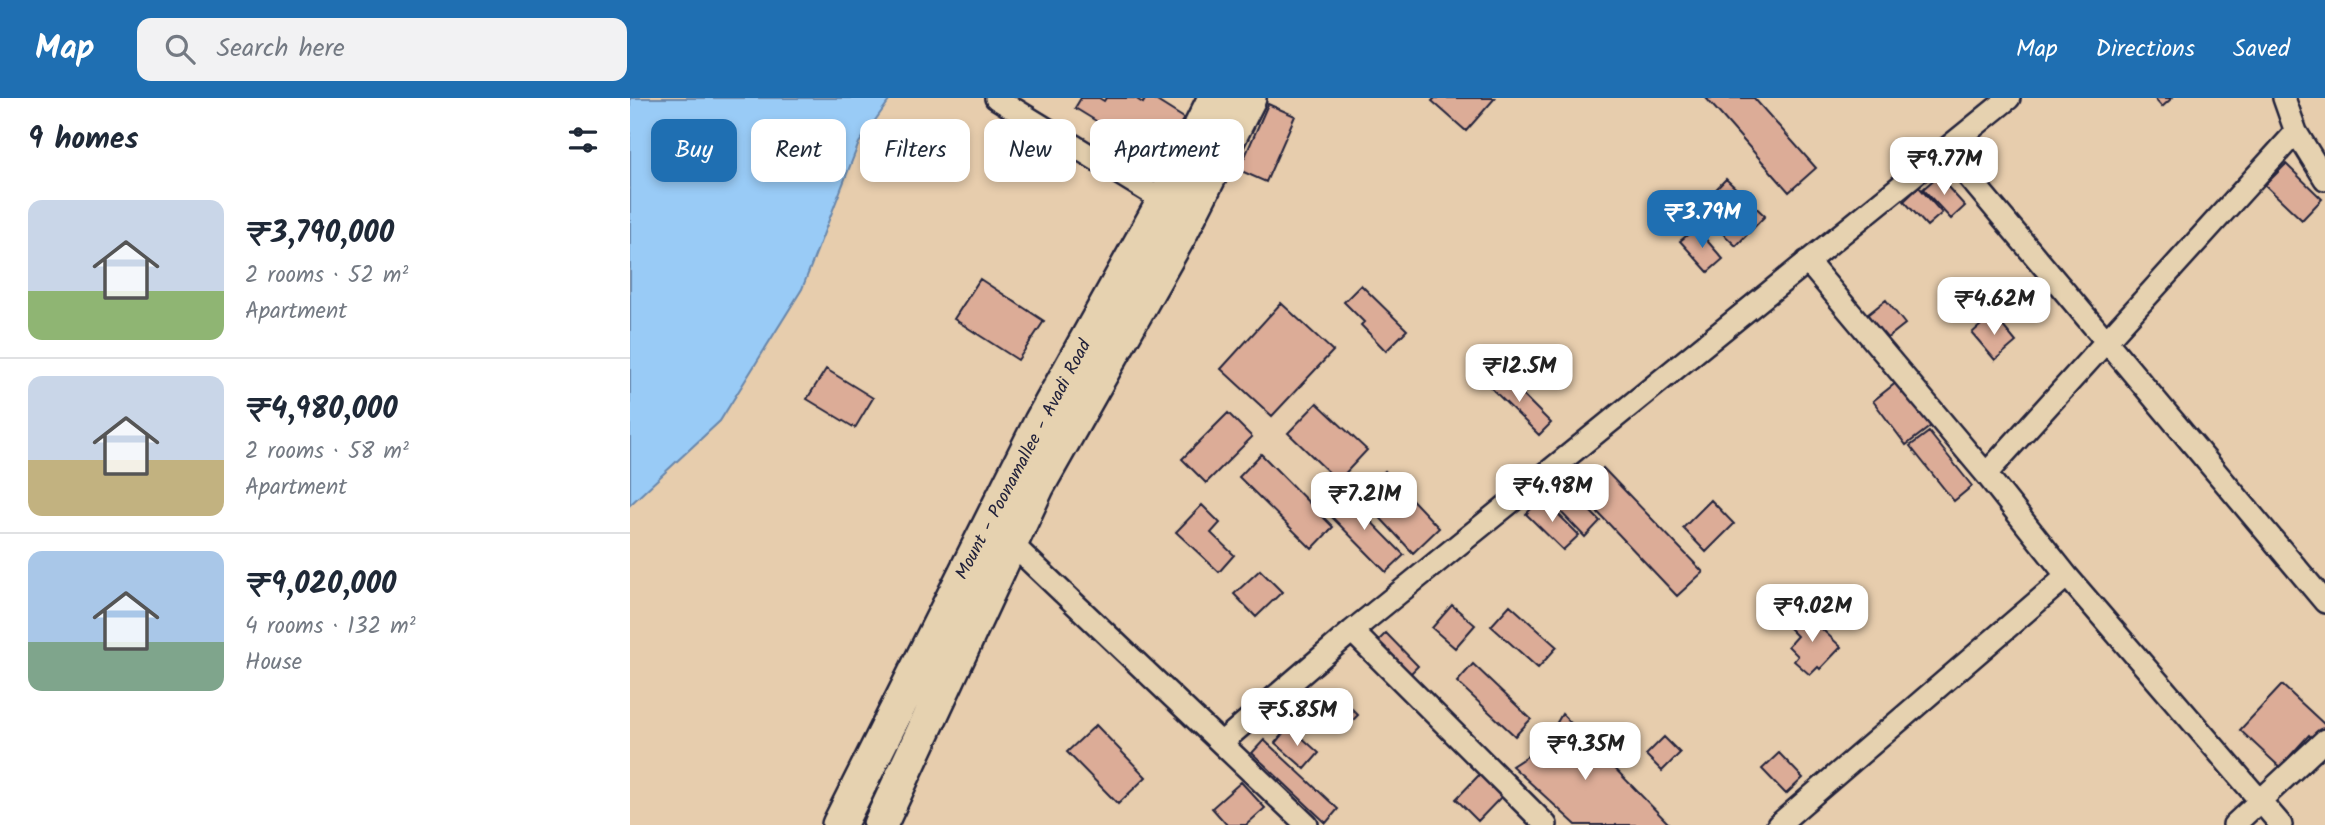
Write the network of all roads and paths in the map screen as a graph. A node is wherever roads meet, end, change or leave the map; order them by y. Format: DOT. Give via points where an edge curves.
graph roads {
  1 [pos="1215,98"];
  2 [pos="1249,98"];
  3 [pos="2009,98"];
  4 [pos="2284,98"];
  5 [pos="1002,102"];
  6 [pos="2296,132"];
  7 [pos="1946,150"];
  8 [pos="2325,178"];
  9 [pos="1164,201"];
  10 [pos="1807,261"];
  11 [pos="2107,342"];
  12 [pos="1986,474"];
  13 [pos="1000,536"];
  14 [pos="2067,576"];
  15 [pos="2325,602"];
  16 [pos="1352,631"];
  17 [pos="2325,740"];
  18 [pos="1221,743"];
  19 [pos="2260,803"];
  20 [pos="839,825"];
  21 [pos="880,825"];
  22 [pos="1307,825"];
  23 [pos="1546,825"];
  24 [pos="1778,825"];
  25 [pos="2234,825"];
  26 [pos="2281,825"];
  1 -- 9 [label="main road, Mount - Poonamallee - Avadi Road"];
  2 -- 13 [label="main road, Mount - Poonamallee - Avadi Road" via="1179,236 1037,487"];
  3 -- 7 [label="street"];
  4 -- 6 [label="street"];
  5 -- 9 [label="street"];
  6 -- 8 [label="street"];
  6 -- 11 [label="street"];
  7 -- 10 [label="street"];
  7 -- 11 [label="street"];
  9 -- 13 [label="main road, Mount - Poonamallee - Avadi Road" via="1041,422"];
  10 -- 12 [label="street"];
  10 -- 16 [label="street"];
  11 -- 12 [label="street"];
  11 -- 15 [label="street"];
  12 -- 14 [label="street"];
  13 -- 18 [label="street"];
  13 -- 20 [label="main road, Mount - Poonamallee - Avadi Road"];
  13 -- 21 [label="main road, Mount - Poonamallee - Avadi Road"];
  14 -- 19 [label="street"];
  14 -- 24 [label="street"];
  16 -- 18 [label="street"];
  16 -- 23 [label="street"];
  17 -- 19 [label="street"];
  18 -- 22 [label="street"];
  19 -- 25 [label="street"];
  19 -- 26 [label="street"];
}
